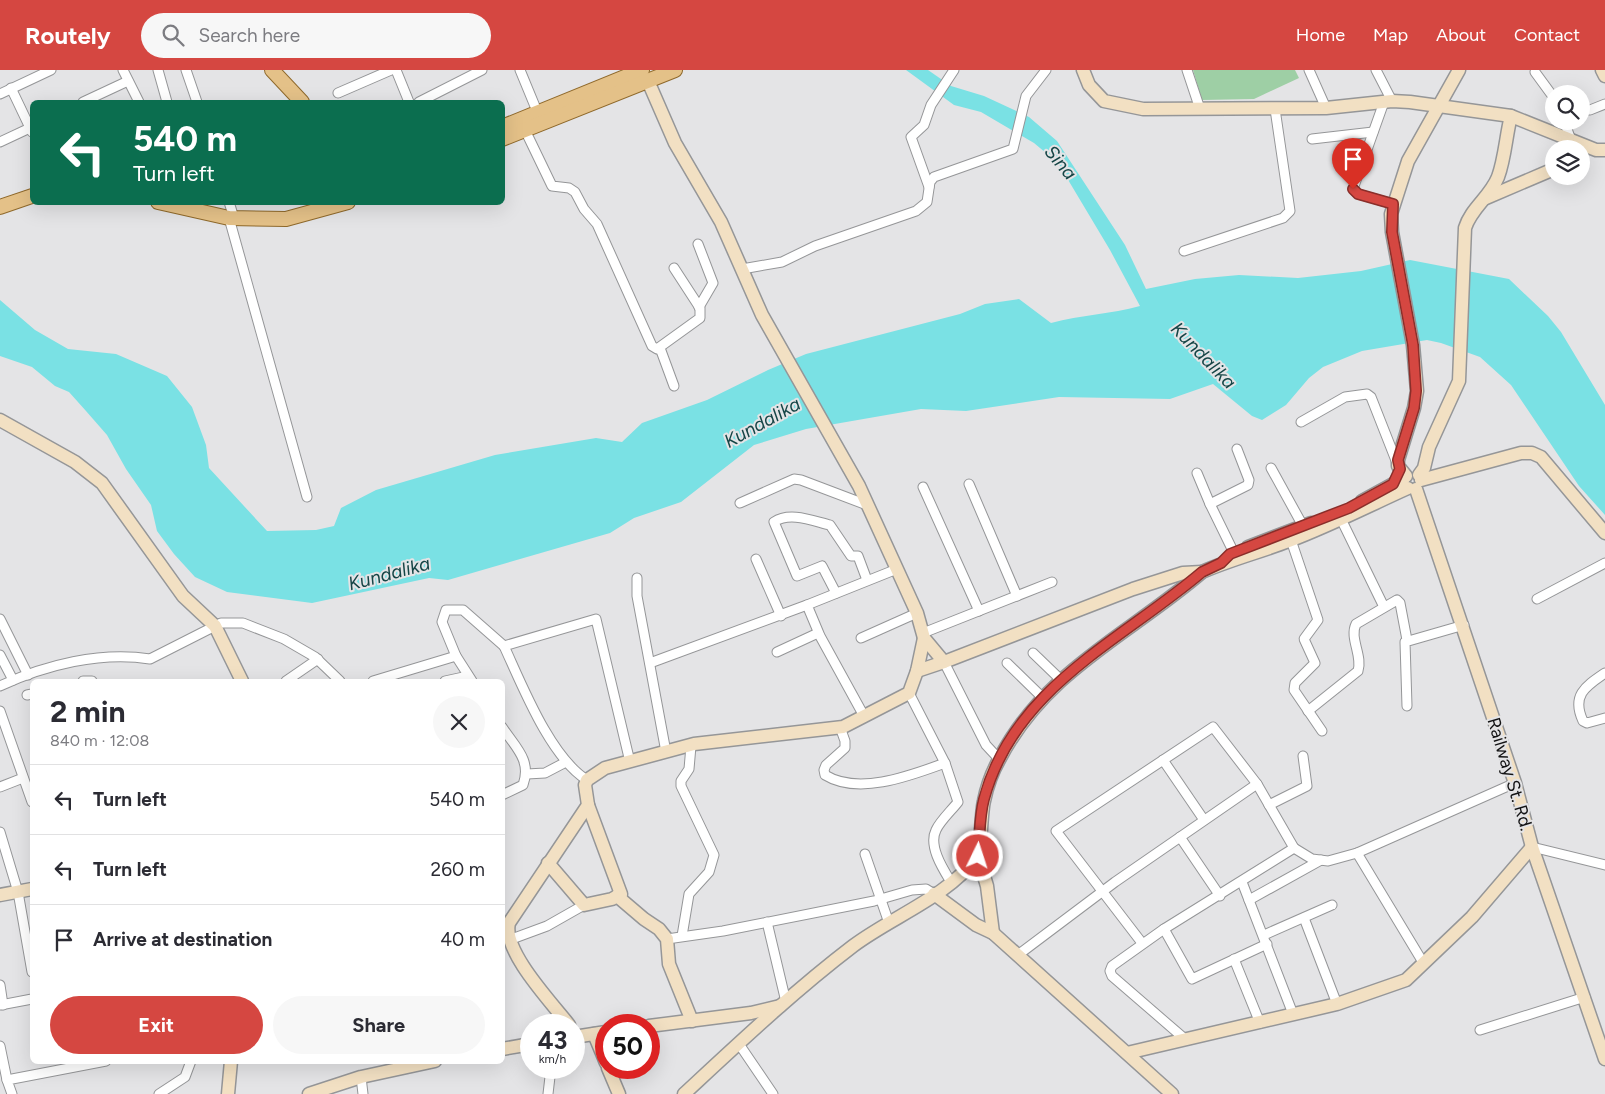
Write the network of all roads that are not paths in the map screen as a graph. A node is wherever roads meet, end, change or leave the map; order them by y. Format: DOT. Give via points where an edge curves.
graph roads {
  1 [pos="51,70"];
  2 [pos="123,70"];
  3 [pos="158,70"];
  4 [pos="186,70"];
  5 [pos="272,70"];
  6 [pos="391,70"];
  7 [pos="396,70"];
  8 [pos="482,70"];
  9 [pos="520,70"];
  10 [pos="675,70"];
  11 [pos="1046,70"];
  12 [pos="1083,70"];
  13 [pos="1187,70"];
  14 [pos="1309,70"];
  15 [pos="1376,70"];
  16 [pos="1459,70"];
  17 [pos="1602,70"];
  18 [pos="1535,72"];
  19 [pos="951,73"];
  20 [pos="645,76"];
  21 [pos="1605,76"];
  22 [pos="128,81"];
  23 [pos="1545,86"];
  24 [pos="11,88"];
  25 [pos="338,93"];
  26 [pos="0,94"];
  27 [pos="88,100"];
  28 [pos="139,100"];
  29 [pos="166,100"];
  30 [pos="196,100"];
  31 [pos="300,100"];
  32 [pos="408,100"];
  33 [pos="423,100"];
  34 [pos="1388,101"];
  35 [pos="1605,104"];
  36 [pos="1438,106"];
  37 [pos="1326,108"];
  38 [pos="1200,109"];
  39 [pos="1275,109"];
  40 [pos="1590,110"];
  41 [pos="1511,116"];
  42 [pos="540,117"];
  43 [pos="30,125"];
  44 [pos="505,127"];
  45 [pos="30,130"];
  46 [pos="524,130"];
  47 [pos="1567,130"];
  48 [pos="1373,132"];
  49 [pos="505,139"];
  50 [pos="1312,139"];
  51 [pos="1571,140"];
  52 [pos="0,142"];
  53 [pos="1545,173"];
  54 [pos="929,188"];
  55 [pos="29,197"];
  56 [pos="1486,198"];
  57 [pos="0,200"];
  58 [pos="1393,204"];
  59 [pos="176,205"];
  60 [pos="230,205"];
  61 [pos="337,205"];
  62 [pos="0,207"];
  63 [pos="232,218"];
  64 [pos="698,244"];
  65 [pos="1184,252"];
  66 [pos="674,268"];
  67 [pos="742,269"];
  68 [pos="699,307"];
  69 [pos="660,348"];
  70 [pos="674,386"];
  71 [pos="0,420"];
  72 [pos="1301,422"];
  73 [pos="1237,449"];
  74 [pos="1271,468"];
  75 [pos="1197,473"];
  76 [pos="1407,478"];
  77 [pos="969,484"];
  78 [pos="923,487"];
  79 [pos="308,497"];
  80 [pos="740,503"];
  81 [pos="1210,504"];
  82 [pos="867,505"];
  83 [pos="1341,519"];
  84 [pos="1303,526"];
  85 [pos="1605,533"];
  86 [pos="1291,540"];
  87 [pos="1234,553"];
  88 [pos="756,559"];
  89 [pos="1605,562"];
  90 [pos="1221,563"];
  91 [pos="897,569"];
  92 [pos="1202,572"];
  93 [pos="637,578"];
  94 [pos="868,580"];
  95 [pos="1052,582"];
  96 [pos="836,593"];
  97 [pos="1017,596"];
  98 [pos="1537,599"];
  99 [pos="807,605"];
  100 [pos="1384,607"];
  101 [pos="979,611"];
  102 [pos="917,613"];
  103 [pos="781,616"];
  104 [pos="0,619"];
  105 [pos="1464,625"];
  106 [pos="215,626"];
  107 [pos="818,633"];
  108 [pos="923,636"];
  109 [pos="861,638"];
  110 [pos="1407,640"];
  111 [pos="504,646"];
  112 [pos="777,652"];
  113 [pos="1033,653"];
  114 [pos="0,655"];
  115 [pos="456,656"];
  116 [pos="318,659"];
  117 [pos="944,662"];
  118 [pos="1007,662"];
  119 [pos="650,663"];
  120 [pos="918,671"];
  121 [pos="1605,673"];
  122 [pos="28,675"];
  123 [pos="470,678"];
  124 [pos="241,679"];
  125 [pos="289,679"];
  126 [pos="338,679"];
  127 [pos="380,679"];
  128 [pos="13,680"];
  129 [pos="1062,680"];
  130 [pos="0,686"];
  131 [pos="910,693"];
  132 [pos="1043,698"];
  133 [pos="1407,706"];
  134 [pos="0,711"];
  135 [pos="1308,711"];
  136 [pos="864,716"];
  137 [pos="1605,718"];
  138 [pos="840,727"];
  139 [pos="505,731"];
  140 [pos="1322,731"];
  141 [pos="691,746"];
  142 [pos="666,752"];
  143 [pos="1303,756"];
  144 [pos="999,759"];
  145 [pos="1163,760"];
  146 [pos="566,762"];
  147 [pos="630,762"];
  148 [pos="945,763"];
  149 [pos="527,774"];
  150 [pos="23,778"];
  151 [pos="587,780"];
  152 [pos="1515,783"];
  153 [pos="1257,784"];
  154 [pos="0,788"];
  155 [pos="505,794"];
  156 [pos="30,797"];
  157 [pos="588,805"];
  158 [pos="1269,805"];
  159 [pos="1204,820"];
  160 [pos="0,832"];
  161 [pos="1180,837"];
  162 [pos="1532,847"];
  163 [pos="1294,848"];
  164 [pos="865,854"];
  165 [pos="1357,854"];
  166 [pos="978,856"];
  167 [pos="1321,860"];
  168 [pos="548,863"];
  169 [pos="1605,865"];
  170 [pos="950,882"];
  171 [pos="1242,882"];
  172 [pos="30,889"];
  173 [pos="18,892"];
  174 [pos="1101,892"];
  175 [pos="934,894"];
  176 [pos="0,896"];
  177 [pos="617,896"];
  178 [pos="1220,896"];
  179 [pos="880,900"];
  180 [pos="1249,900"];
  181 [pos="584,905"];
  182 [pos="1332,906"];
  183 [pos="1304,918"];
  184 [pos="767,922"];
  185 [pos="889,923"];
  186 [pos="1164,929"];
  187 [pos="993,933"];
  188 [pos="682,936"];
  189 [pos="506,937"];
  190 [pos="667,939"];
  191 [pos="1266,939"];
  192 [pos="1142,943"];
  193 [pos="1018,955"];
  194 [pos="1234,959"];
  195 [pos="30,961"];
  196 [pos="1424,964"];
  197 [pos="0,985"];
  198 [pos="1585,997"];
  199 [pos="30,999"];
  200 [pos="784,1004"];
  201 [pos="1337,1004"];
  202 [pos="2,1005"];
  203 [pos="561,1014"];
  204 [pos="1293,1014"];
  205 [pos="692,1021"];
  206 [pos="1260,1023"];
  207 [pos="660,1025"];
  208 [pos="1480,1030"];
  209 [pos="1186,1040"];
  210 [pos="739,1044"];
  211 [pos="0,1046"];
  212 [pos="520,1046"];
  213 [pos="505,1048"];
  214 [pos="1127,1054"];
  215 [pos="1605,1059"];
  216 [pos="84,1064"];
  217 [pos="190,1064"];
  218 [pos="232,1064"];
  219 [pos="421,1064"];
  220 [pos="361,1077"];
  221 [pos="550,1079"];
  222 [pos="613,1079"];
  223 [pos="6,1080"];
  224 [pos="12,1094"];
  225 [pos="159,1094"];
  226 [pos="228,1094"];
  227 [pos="309,1094"];
  228 [pos="363,1094"];
  229 [pos="548,1094"];
  230 [pos="619,1094"];
  231 [pos="684,1094"];
  232 [pos="773,1094"];
  233 [pos="1172,1094"];
  1 -- 24 [label="street"];
  2 -- 22 [label="street"];
  3 -- 29 [label="street"];
  4 -- 30 [label="street"];
  5 -- 31 [label="main road"];
  6 -- 25 [label="street"];
  7 -- 32 [label="street"];
  8 -- 33 [label="street"];
  9 -- 42 [label="street"];
  10 -- 20 [label="main road"];
  11 -- 54 [label="street" via="1026,96 1013,149 938,175 930,182"];
  12 -- 38 [label="street" via="1089,85 1104,101 1143,109"];
  13 -- 38 [label="street"];
  14 -- 37 [label="street"];
  15 -- 34 [label="street"];
  16 -- 36 [label="street"];
  17 -- 21 [label="street"];
  18 -- 23 [label="street"];
  19 -- 54 [label="street" via="931,105 924,125 911,137"];
  20 -- 42 [label="main road"];
  20 -- 67 [label="street" via="675,143 721,222"];
  22 -- 27 [label="street"];
  22 -- 28 [label="street"];
  24 -- 26 [label="street"];
  24 -- 43 [label="street"];
  34 -- 36 [label="street"];
  34 -- 37 [label="street"];
  34 -- 48 [label="street"];
  35 -- 40 [label="street"];
  36 -- 41 [label="street"];
  36 -- 58 [label="street" via="1408,161"];
  37 -- 39 [label="street"];
  38 -- 39 [label="street"];
  39 -- 65 [label="street" via="1290,211 1282,218"];
  41 -- 51 [label="street"];
  41 -- 56 [label="street" via="1498,176"];
  42 -- 44 [label="main road"];
  42 -- 46 [label="main road"];
  45 -- 52 [label="street"];
  46 -- 49 [label="main road"];
  46 -- 69 [label="street" via="552,186 575,192 584,210 597,224 652,346"];
  47 -- 51 [label="street"];
  48 -- 50 [label="street"];
  48 -- 58 [label="street" via="1353,189 1358,194"];
  53 -- 56 [label="street"];
  54 -- 67 [label="street" via="927,202 916,211 816,246 782,262"];
  55 -- 57 [label="street"];
  55 -- 62 [label="main road"];
  56 -- 76 [label="street" via="1469,214 1465,228 1459,381 1429,447 1424,468"];
  58 -- 76 [label="street" via="1392,232 1413,345 1416,400"];
  59 -- 63 [label="main road"];
  60 -- 63 [label="street"];
  61 -- 63 [label="main road" via="286,219"];
  63 -- 79 [label="street"];
  64 -- 68 [label="street" via="713,283"];
  66 -- 68 [label="street"];
  67 -- 82 [label="street" via="762,315"];
  68 -- 69 [label="street" via="700,318"];
  69 -- 70 [label="street"];
  71 -- 106 [label="street" via="75,462 102,483 183,596"];
  72 -- 76 [label="street" via="1345,397 1367,394"];
  73 -- 81 [label="street" via="1248,485"];
  74 -- 84 [label="street"];
  75 -- 81 [label="street"];
  76 -- 83 [label="street"];
  76 -- 84 [label="street" via="1349,508"];
  76 -- 85 [label="street" via="1532,453 1541,457"];
  76 -- 105 [label="street, Railway St. Rd."];
  77 -- 97 [label="street"];
  78 -- 101 [label="street"];
  80 -- 82 [label="street" via="794,479"];
  81 -- 87 [label="street"];
  82 -- 91 [label="street"];
  83 -- 86 [label="street"];
  83 -- 100 [label="street"];
  84 -- 87 [label="street"];
  86 -- 90 [label="street" via="1233,562"];
  86 -- 135 [label="street" via="1318,620 1304,639 1315,663 1294,686"];
  87 -- 90 [label="street"];
  88 -- 103 [label="street"];
  89 -- 98 [label="street"];
  90 -- 92 [label="street"];
  91 -- 94 [label="street"];
  91 -- 102 [label="street"];
  92 -- 117 [label="street" via="1182,573 1133,588"];
  92 -- 129 [label="street" via="1080,662"];
  93 -- 119 [label="street" via="637,596"];
  94 -- 96 [label="street"];
  94 -- 96 [label="street" via="858,556 851,556 830,525 781,517 774,522 797,576 822,566"];
  95 -- 97 [label="street"];
  96 -- 99 [label="street"];
  97 -- 101 [label="street"];
  99 -- 103 [label="street"];
  99 -- 107 [label="street"];
  100 -- 110 [label="street" via="1398,601"];
  100 -- 135 [label="street" via="1354,627 1360,662 1356,675"];
  101 -- 108 [label="street"];
  102 -- 108 [label="street"];
  102 -- 109 [label="street"];
  103 -- 119 [label="street"];
  104 -- 122 [label="street"];
  105 -- 110 [label="street"];
  105 -- 152 [label="street, Railway St. Rd."];
  106 -- 116 [label="street" via="243,623 284,639"];
  106 -- 122 [label="street" via="150,659 84,659"];
  106 -- 124 [label="street"];
  107 -- 112 [label="street"];
  107 -- 136 [label="street"];
  108 -- 117 [label="street"];
  108 -- 120 [label="street"];
  110 -- 133 [label="street" via="1404,643"];
  111 -- 115 [label="street" via="463,610 446,610 442,622"];
  111 -- 146 [label="street" via="526,696"];
  111 -- 147 [label="street" via="596,618"];
  113 -- 129 [label="street"];
  114 -- 128 [label="street"];
  115 -- 123 [label="street"];
  115 -- 127 [label="street"];
  116 -- 125 [label="street"];
  116 -- 126 [label="street"];
  117 -- 120 [label="street"];
  117 -- 144 [label="street" via="986,745"];
  118 -- 132 [label="street"];
  119 -- 142 [label="street"];
  120 -- 131 [label="street"];
  121 -- 137 [label="street" via="1583,689 1579,696 1581,718 1585,723"];
  122 -- 128 [label="street"];
  128 -- 130 [label="street"];
  129 -- 132 [label="street"];
  131 -- 136 [label="street"];
  131 -- 148 [label="street"];
  132 -- 144 [label="street" via="1024,718"];
  134 -- 150 [label="street"];
  135 -- 140 [label="street"];
  136 -- 138 [label="street"];
  138 -- 141 [label="street"];
  138 -- 148 [label="street" via="845,748 824,770 825,774 840,782 897,780"];
  139 -- 149 [label="street" via="523,756"];
  141 -- 142 [label="street"];
  141 -- 188 [label="street" via="689,769 681,786 714,855 709,872 689,894"];
  142 -- 147 [label="street"];
  143 -- 158 [label="street" via="1307,786"];
  144 -- 166 [label="street" via="983,802"];
  145 -- 153 [label="street" via="1213,727"];
  145 -- 159 [label="street"];
  145 -- 174 [label="street" via="1056,831"];
  146 -- 149 [label="street" via="545,773"];
  146 -- 151 [label="street" via="572,771"];
  147 -- 151 [label="street" via="597,771"];
  148 -- 170 [label="street" via="958,802 936,830 933,841"];
  149 -- 155 [label="street" via="523,785"];
  150 -- 154 [label="street"];
  150 -- 156 [label="street"];
  151 -- 157 [label="street" via="584,785"];
  152 -- 162 [label="street, Railway St. Rd."];
  152 -- 165 [label="street"];
  153 -- 158 [label="street"];
  153 -- 159 [label="street"];
  157 -- 168 [label="street"];
  157 -- 177 [label="street" via="621,894"];
  158 -- 163 [label="street"];
  159 -- 161 [label="street"];
  160 -- 173 [label="street"];
  161 -- 174 [label="street"];
  161 -- 178 [label="street"];
  162 -- 169 [label="street"];
  162 -- 196 [label="street" via="1472,917"];
  162 -- 198 [label="street, Railway St. Rd."];
  163 -- 167 [label="street" via="1312,859"];
  163 -- 171 [label="street"];
  164 -- 179 [label="street"];
  165 -- 167 [label="street" via="1328,862"];
  165 -- 196 [label="street"];
  166 -- 170 [label="street"];
  166 -- 187 [label="street" via="987,886"];
  167 -- 180 [label="street"];
  168 -- 181 [label="street"];
  168 -- 189 [label="street" via="509,923"];
  170 -- 175 [label="street"];
  171 -- 178 [label="street"];
  171 -- 180 [label="street"];
  172 -- 173 [label="street"];
  173 -- 176 [label="street"];
  173 -- 195 [label="street"];
  174 -- 192 [label="street"];
  174 -- 193 [label="street"];
  175 -- 179 [label="street" via="922,889"];
  175 -- 185 [label="street"];
  175 -- 187 [label="street" via="976,925"];
  177 -- 181 [label="street"];
  177 -- 190 [label="street"];
  178 -- 186 [label="street"];
  179 -- 184 [label="street"];
  179 -- 185 [label="street"];
  180 -- 191 [label="street"];
  181 -- 189 [label="street" via="547,926"];
  182 -- 183 [label="street"];
  183 -- 191 [label="street"];
  183 -- 201 [label="street"];
  184 -- 188 [label="street"];
  184 -- 200 [label="street"];
  185 -- 200 [label="street" via="854,946"];
  186 -- 192 [label="street"];
  186 -- 194 [label="street" via="1192,979"];
  187 -- 193 [label="street"];
  188 -- 190 [label="street"];
  189 -- 203 [label="street"];
  190 -- 205 [label="street" via="669,964"];
  191 -- 194 [label="street"];
  191 -- 204 [label="street"];
  192 -- 209 [label="street" via="1112,966 1111,974"];
  193 -- 214 [label="street"];
  194 -- 206 [label="street"];
  196 -- 201 [label="street" via="1406,980"];
  197 -- 202 [label="street"];
  198 -- 208 [label="street"];
  198 -- 215 [label="street, Railway St. Rd."];
  199 -- 202 [label="street"];
  200 -- 205 [label="street" via="751,1013"];
  200 -- 210 [label="street"];
  201 -- 204 [label="street"];
  204 -- 206 [label="street"];
  205 -- 207 [label="street"];
  206 -- 209 [label="street"];
  209 -- 214 [label="street"];
  210 -- 231 [label="street"];
  210 -- 232 [label="street"];
  211 -- 223 [label="street"];
  212 -- 213 [label="street"];
  214 -- 233 [label="street"];
  216 -- 223 [label="street"];
  217 -- 225 [label="street" via="185,1077"];
  218 -- 226 [label="street"];
  219 -- 220 [label="street"];
  220 -- 227 [label="street"];
  220 -- 228 [label="street"];
  221 -- 229 [label="street"];
  222 -- 230 [label="street"];
  223 -- 224 [label="street"];
}
